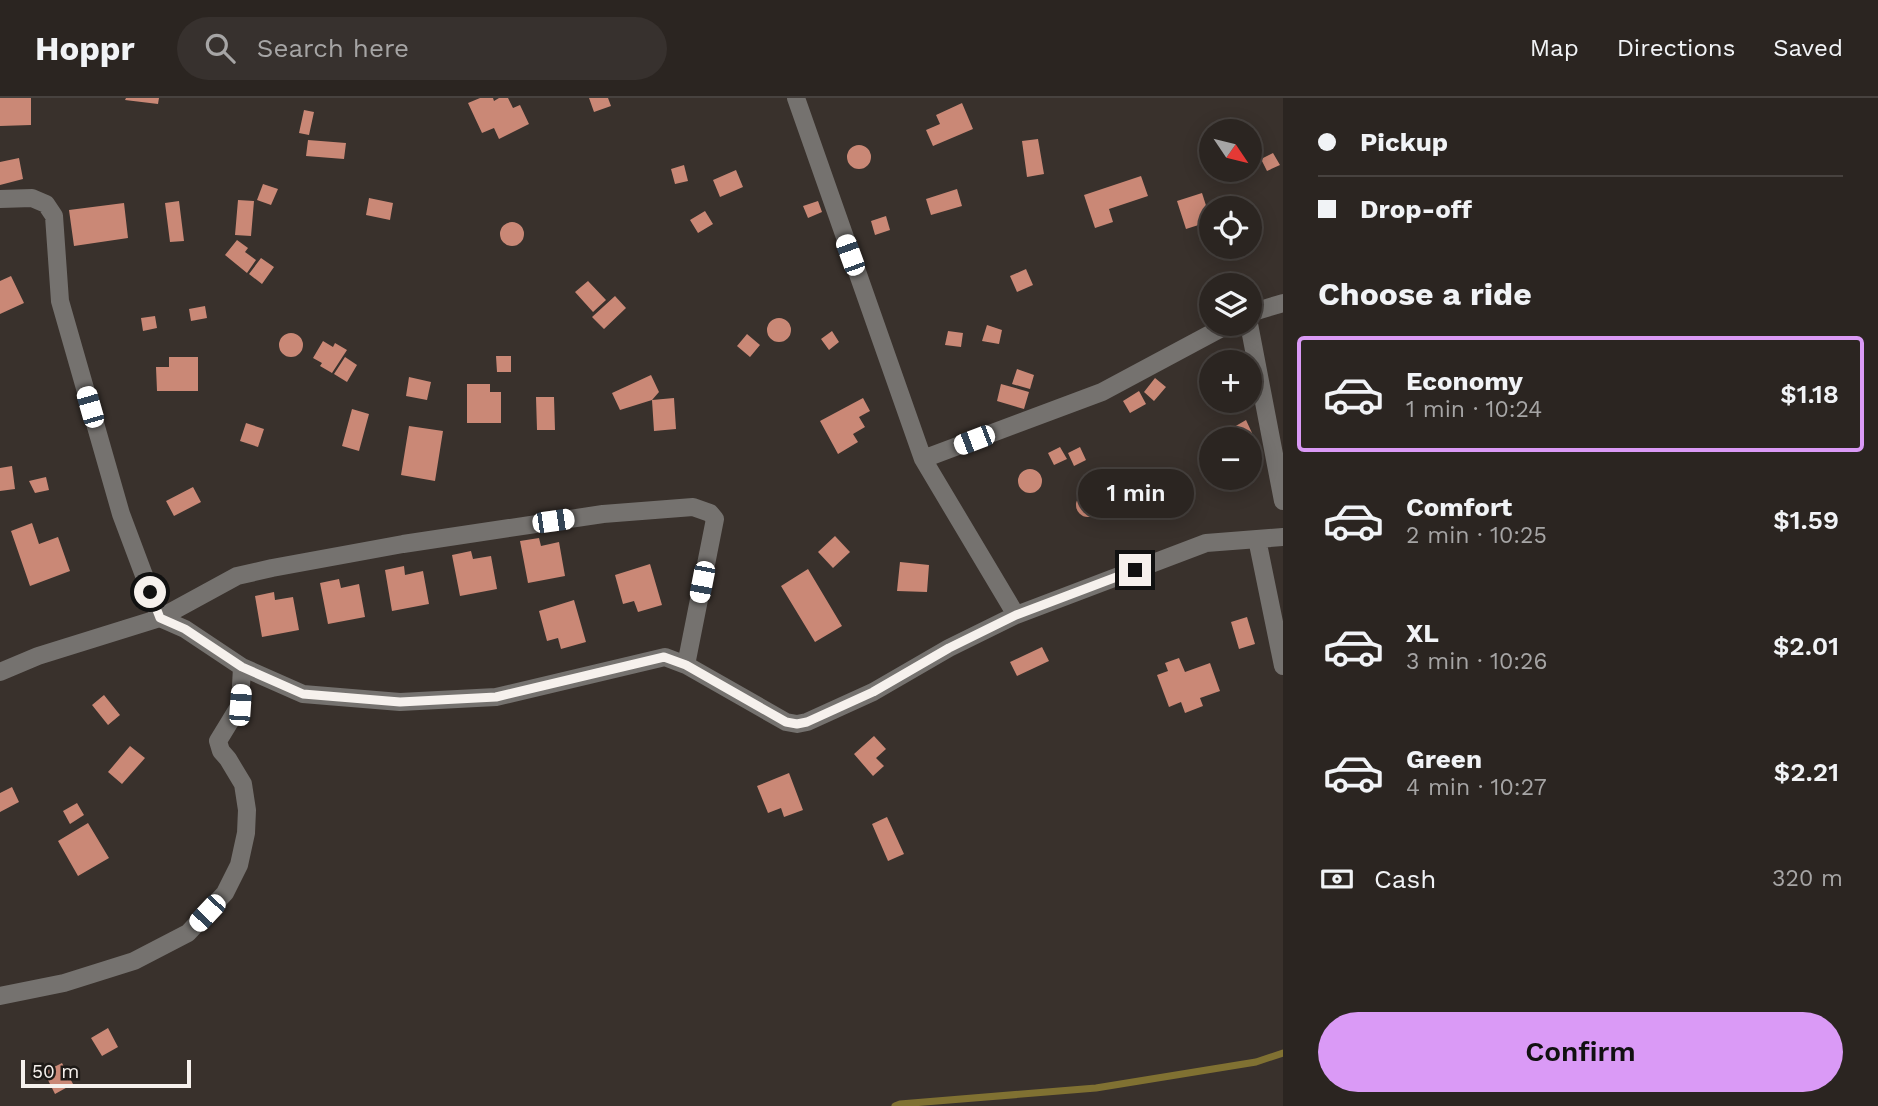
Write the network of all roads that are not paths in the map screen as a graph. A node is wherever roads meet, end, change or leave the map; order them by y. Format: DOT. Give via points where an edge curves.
graph roads {
  1 [pos="796,98"];
  2 [pos="0,200"];
  3 [pos="1283,303"];
  4 [pos="1262,309"];
  5 [pos="1207,336"];
  6 [pos="1251,336"];
  7 [pos="923,459"];
  8 [pos="1283,501"];
  9 [pos="1283,537"];
  10 [pos="1257,540"];
  11 [pos="1016,615"];
  12 [pos="160,618"];
  13 [pos="686,665"];
  14 [pos="1283,666"];
  15 [pos="242,667"];
  16 [pos="0,672"];
  17 [pos="0,996"];
  1 -- 7 [label="street"];
  2 -- 12 [label="street" via="32,198 46,204 54,216 60,301 121,514"];
  3 -- 4 [label="street"];
  5 -- 7 [label="street" via="1102,392"];
  6 -- 8 [label="street"];
  7 -- 11 [label="street"];
  9 -- 10 [label="street"];
  10 -- 11 [label="street" via="1206,543"];
  10 -- 14 [label="street"];
  11 -- 13 [label="street" via="873,692 797,724"];
  12 -- 13 [label="street" via="237,576 272,568 603,514 693,508 715,519"];
  12 -- 15 [label="street"];
  12 -- 16 [label="street"];
  13 -- 15 [label="street" via="664,657 496,697 400,702 303,694"];
  15 -- 17 [label="street" via="240,705 219,741 220,751 243,784 247,810 239,865 225,893 188,933 134,961 64,984"];
}
